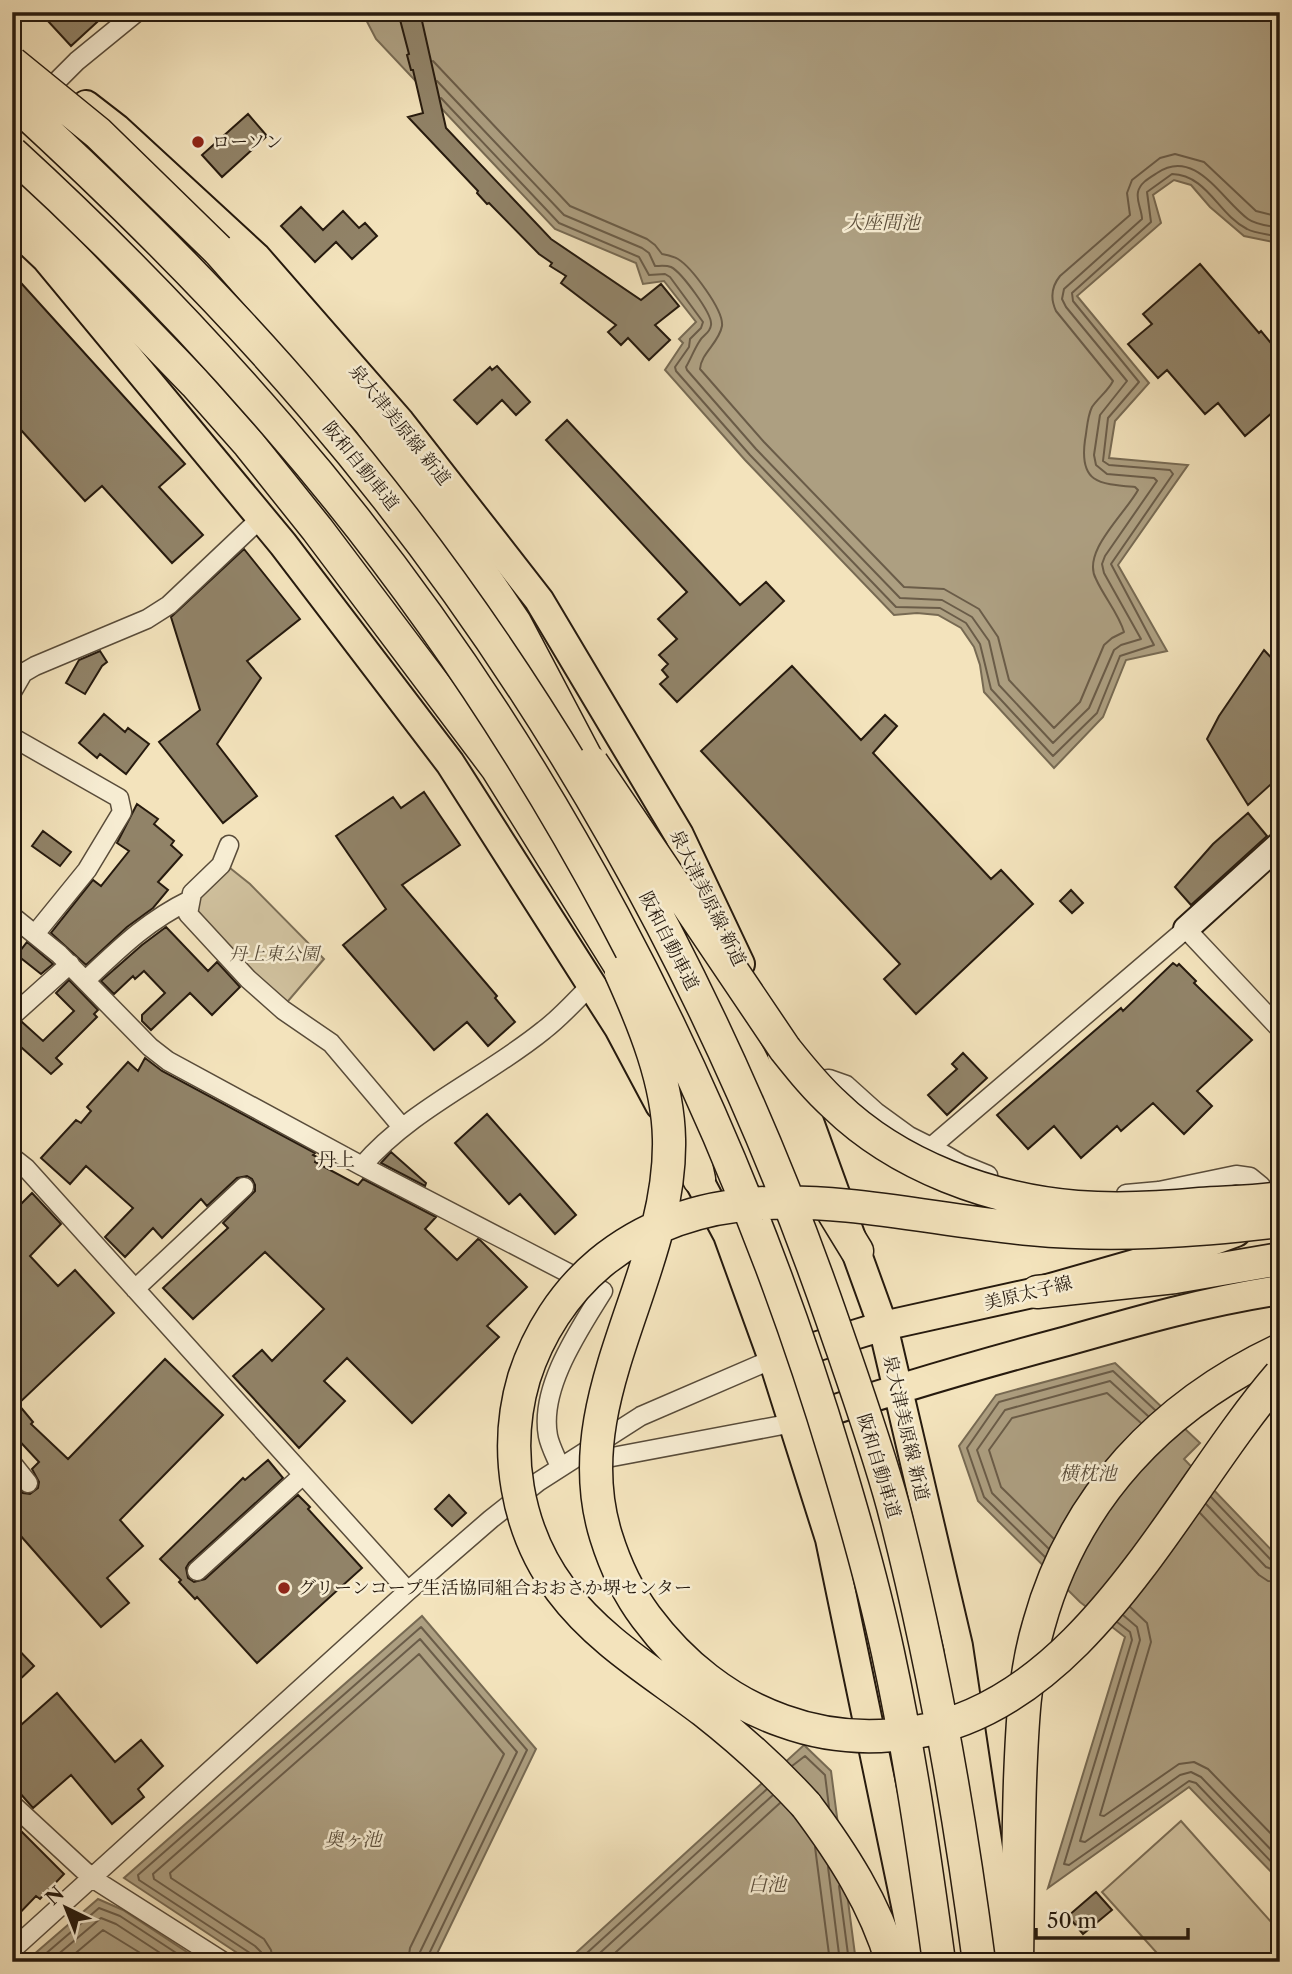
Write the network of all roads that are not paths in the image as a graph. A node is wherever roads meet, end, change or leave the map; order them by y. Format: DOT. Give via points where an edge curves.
graph roads {
  1 [pos="137,12"];
  2 [pos="12,46"];
  3 [pos="12,63"];
  4 [pos="57,82"];
  5 [pos="12,100"];
  6 [pos="12,126"];
  7 [pos="12,153"];
  8 [pos="12,194"];
  9 [pos="12,226"];
  10 [pos="261,518"];
  11 [pos="486,632"];
  12 [pos="455,655"];
  13 [pos="12,692"];
  14 [pos="12,737"];
  15 [pos="1280,844"];
  16 [pos="229,845"];
  17 [pos="190,900"];
  18 [pos="12,916"];
  19 [pos="1186,929"];
  20 [pos="35,934"];
  21 [pos="70,964"];
  22 [pos="86,980"];
  23 [pos="591,985"];
  24 [pos="12,1016"];
  25 [pos="1280,1029"];
  26 [pos="796,1083"];
  27 [pos="402,1127"];
  28 [pos="931,1147"];
  29 [pos="12,1157"];
  30 [pos="362,1166"];
  31 [pos="699,1179"];
  32 [pos="244,1187"];
  33 [pos="1278,1213"];
  34 [pos="858,1251"];
  35 [pos="1280,1259"];
  36 [pos="135,1289"];
  37 [pos="1280,1290"];
  38 [pos="1037,1292"];
  39 [pos="883,1326"];
  40 [pos="1280,1350"];
  41 [pos="773,1359"];
  42 [pos="1280,1375"];
  43 [pos="896,1388"];
  44 [pos="793,1423"];
  45 [pos="12,1464"];
  46 [pos="560,1467"];
  47 [pos="303,1475"];
  48 [pos="28,1483"];
  49 [pos="197,1571"];
  50 [pos="408,1591"];
  51 [pos="12,1804"];
  52 [pos="92,1878"];
  53 [pos="12,1950"];
  54 [pos="224,1962"];
  55 [pos="892,1962"];
  56 [pos="914,1962"];
  57 [pos="939,1962"];
  58 [pos="979,1962"];
  59 [pos="1005,1962"];
  60 [pos="1017,1962"];
  1 -- 4 [label="street"];
  2 -- 4 [label="main road, 泉大津美原線 新道"];
  3 -- 34 [label="highway, bridge" via="98,133 163,195 282,321 369,421 469,555 515,624 808,1171"];
  4 -- 6 [label="street"];
  4 -- 26 [label="main road, 泉大津美原線 新道" via="117,129 256,257 400,422 540,600 679,835"];
  5 -- 11 [label="highway, 阪和自動車道, bridge" via="121,202 314,407"];
  7 -- 12 [label="highway, bridge" via="147,283 276,423"];
  8 -- 31 [label="highway" via="249,444 497,768 637,993 664,1048 683,1104"];
  9 -- 10 [label="main road" via="46,258"];
  10 -- 13 [label="street" via="169,605 147,619 35,666 23,673"];
  10 -- 23 [label="main road" via="450,763"];
  11 -- 33 [label="highway, bridge" via="602,776 785,1049 808,1079 866,1131 930,1169 1039,1202"];
  11 -- 58 [label="highway, 阪和自動車道, bridge" via="567,755 634,872 753,1112 807,1247 891,1501 926,1640"];
  12 -- 42 [label="highway, bridge" via="596,917 647,1037 666,1107 669,1139 664,1197 601,1408 595,1484 611,1554 624,1582 681,1658 725,1692 767,1715 829,1734 893,1736 961,1721 1032,1680 1088,1627 1132,1576"];
  12 -- 57 [label="highway, bridge" via="532,774 601,894 718,1132 773,1269 818,1398 887,1648 912,1769"];
  14 -- 20 [label="street" via="119,798 122,812 87,870"];
  15 -- 19 [label="street"];
  16 -- 17 [label="street" via="221,865"];
  17 -- 22 [label="street" via="134,934"];
  17 -- 27 [label="street" via="188,914 248,979 331,1043"];
  18 -- 20 [label="street"];
  19 -- 25 [label="street"];
  19 -- 28 [label="street"];
  20 -- 21 [label="street"];
  21 -- 22 [label="street"];
  21 -- 24 [label="street"];
  22 -- 30 [label="street" via="167,1061"];
  23 -- 27 [label="street" via="544,1030"];
  23 -- 31 [label="main road" via="619,1028"];
  26 -- 28 [label="street" via="829,1079 846,1085 876,1112"];
  26 -- 34 [label="main road, 泉大津美原線 新道"];
  27 -- 30 [label="street"];
  28 -- 33 [label="street" via="998,1178 1062,1192 1109,1196 1236,1175 1250,1177"];
  29 -- 36 [label="street"];
  30 -- 46 [label="street" via="603,1291 559,1370 548,1406 548,1437"];
  31 -- 41 [label="main road" via="728,1235"];
  32 -- 36 [label="street"];
  33 -- 38 [label="main road, 美原太子線" via="1198,1246"];
  33 -- 55 [label="highway, bridge" via="1213,1230 1083,1233 816,1203 738,1204 679,1218 618,1248 590,1271 544,1331 517,1404 513,1444 526,1520 540,1555 585,1618 741,1740 806,1805 838,1847 863,1892"];
  34 -- 39 [label="main road, 泉大津美原線 新道"];
  35 -- 38 [label="highway" via="1175,1277"];
  36 -- 47 [label="street"];
  37 -- 43 [label="main road" via="1159,1315"];
  38 -- 39 [label="main road, 美原太子線"];
  39 -- 41 [label="main road, 美原太子線"];
  39 -- 43 [label="main road, 泉大津美原線 新道"];
  40 -- 60 [label="highway" via="1216,1384 1146,1441 1090,1510 1051,1586 1038,1624 1024,1710"];
  41 -- 44 [label="main road"];
  41 -- 46 [label="street" via="641,1416"];
  43 -- 44 [label="main road"];
  43 -- 59 [label="main road, 泉大津美原線 新道" via="958,1646"];
  44 -- 46 [label="street"];
  44 -- 56 [label="main road" via="830,1539 914,1944"];
  45 -- 48 [label="street"];
  46 -- 50 [label="street"];
  47 -- 49 [label="street"];
  47 -- 50 [label="street"];
  50 -- 52 [label="street"];
  51 -- 52 [label="street"];
  52 -- 53 [label="street"];
  52 -- 54 [label="street"];
}
